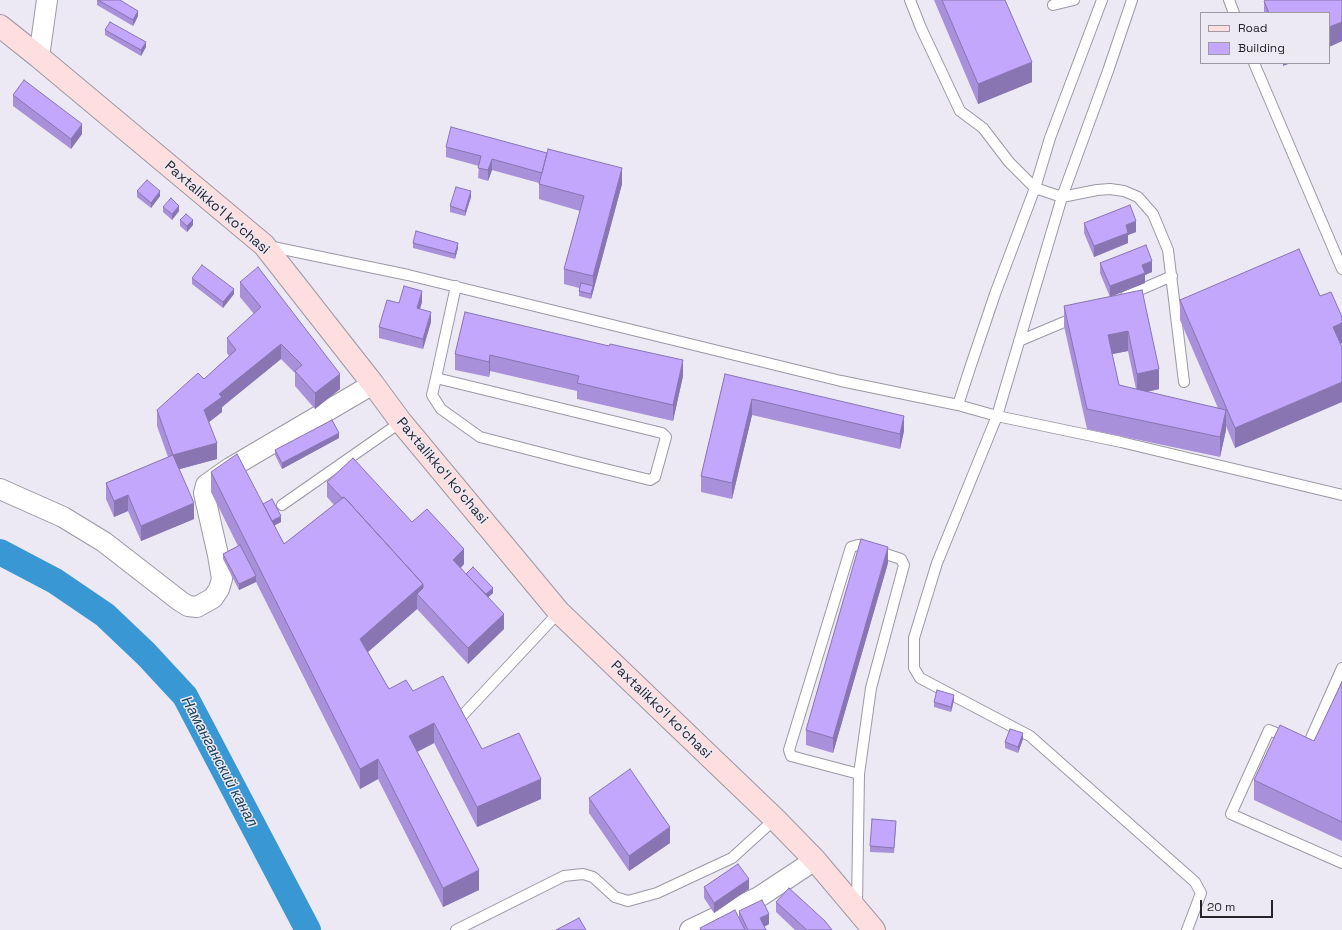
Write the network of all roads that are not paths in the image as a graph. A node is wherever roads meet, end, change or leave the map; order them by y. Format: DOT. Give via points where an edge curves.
graph roads {
  1 [pos="47,0"];
  2 [pos="910,0"];
  3 [pos="1074,0"];
  4 [pos="1102,0"];
  5 [pos="1132,0"];
  6 [pos="1229,0"];
  7 [pos="1053,5"];
  8 [pos="1234,12"];
  9 [pos="0,26"];
  10 [pos="39,57"];
  11 [pos="1254,64"];
  12 [pos="1035,188"];
  13 [pos="1062,197"];
  14 [pos="264,245"];
  15 [pos="1342,269"];
  16 [pos="1172,276"];
  17 [pos="456,286"];
  18 [pos="1115,300"];
  19 [pos="1087,312"];
  20 [pos="1019,341"];
  21 [pos="436,378"];
  22 [pos="1184,382"];
  23 [pos="373,384"];
  24 [pos="958,405"];
  25 [pos="997,416"];
  26 [pos="401,422"];
  27 [pos="0,489"];
  28 [pos="1342,495"];
  29 [pos="282,505"];
  30 [pos="559,612"];
  31 [pos="1342,668"];
  32 [pos="462,716"];
  33 [pos="859,774"];
  34 [pos="775,819"];
  35 [pos="814,860"];
  36 [pos="1342,864"];
  37 [pos="857,911"];
  38 [pos="456,930"];
  39 [pos="690,930"];
  40 [pos="874,930"];
  41 [pos="1187,930"];
  1 -- 10 [label="street"];
  2 -- 12 [label="lane" via="960,111 983,128 1009,162"];
  3 -- 7 [label="lane"];
  4 -- 12 [label="lane" via="1050,138"];
  5 -- 13 [label="lane"];
  6 -- 8 [label="lane"];
  9 -- 10 [label="street, Paxtalikkoʻl koʻchasi"];
  10 -- 14 [label="street, Paxtalikkoʻl koʻchasi"];
  11 -- 15 [label="lane"];
  12 -- 13 [label="lane"];
  12 -- 24 [label="lane"];
  13 -- 16 [label="lane" via="1110,189 1138,197 1153,214 1168,250"];
  13 -- 20 [label="lane"];
  14 -- 17 [label="lane"];
  14 -- 23 [label="street, Paxtalikkoʻl koʻchasi"];
  16 -- 18 [label="lane"];
  16 -- 22 [label="lane"];
  17 -- 21 [label="lane"];
  17 -- 24 [label="lane" via="841,381"];
  19 -- 20 [label="lane"];
  20 -- 25 [label="lane"];
  21 -- 21 [label="lane" via="432,395 441,409 480,437 650,480 655,477 666,437 662,433"];
  23 -- 26 [label="street, Paxtalikkoʻl koʻchasi"];
  23 -- 27 [label="street" via="230,468 206,485 204,493 222,579 213,598 197,607 188,606 180,601 104,542 62,517"];
  24 -- 25 [label="lane"];
  25 -- 28 [label="lane" via="1121,442"];
  25 -- 41 [label="lane" via="937,563 914,638 914,668 920,678 1030,736 1195,882 1201,893"];
  26 -- 29 [label="lane"];
  26 -- 30 [label="street, Paxtalikkoʻl koʻchasi"];
  30 -- 32 [label="lane"];
  30 -- 34 [label="street, Paxtalikkoʻl koʻchasi"];
  31 -- 36 [label="lane" via="1307,747 1269,730 1231,814"];
  33 -- 33 [label="lane" via="871,688 904,565 901,559 858,545 850,547 789,750 791,756"];
  33 -- 37 [label="lane"];
  34 -- 35 [label="street, Paxtalikkoʻl koʻchasi"];
  34 -- 38 [label="lane" via="732,858 657,893 628,901 615,897 593,877 583,874 564,876"];
  35 -- 37 [label="street, Paxtalikkoʻl koʻchasi"];
  35 -- 39 [label="street" via="759,897"];
  37 -- 40 [label="street, Paxtalikkoʻl koʻchasi"];
}
